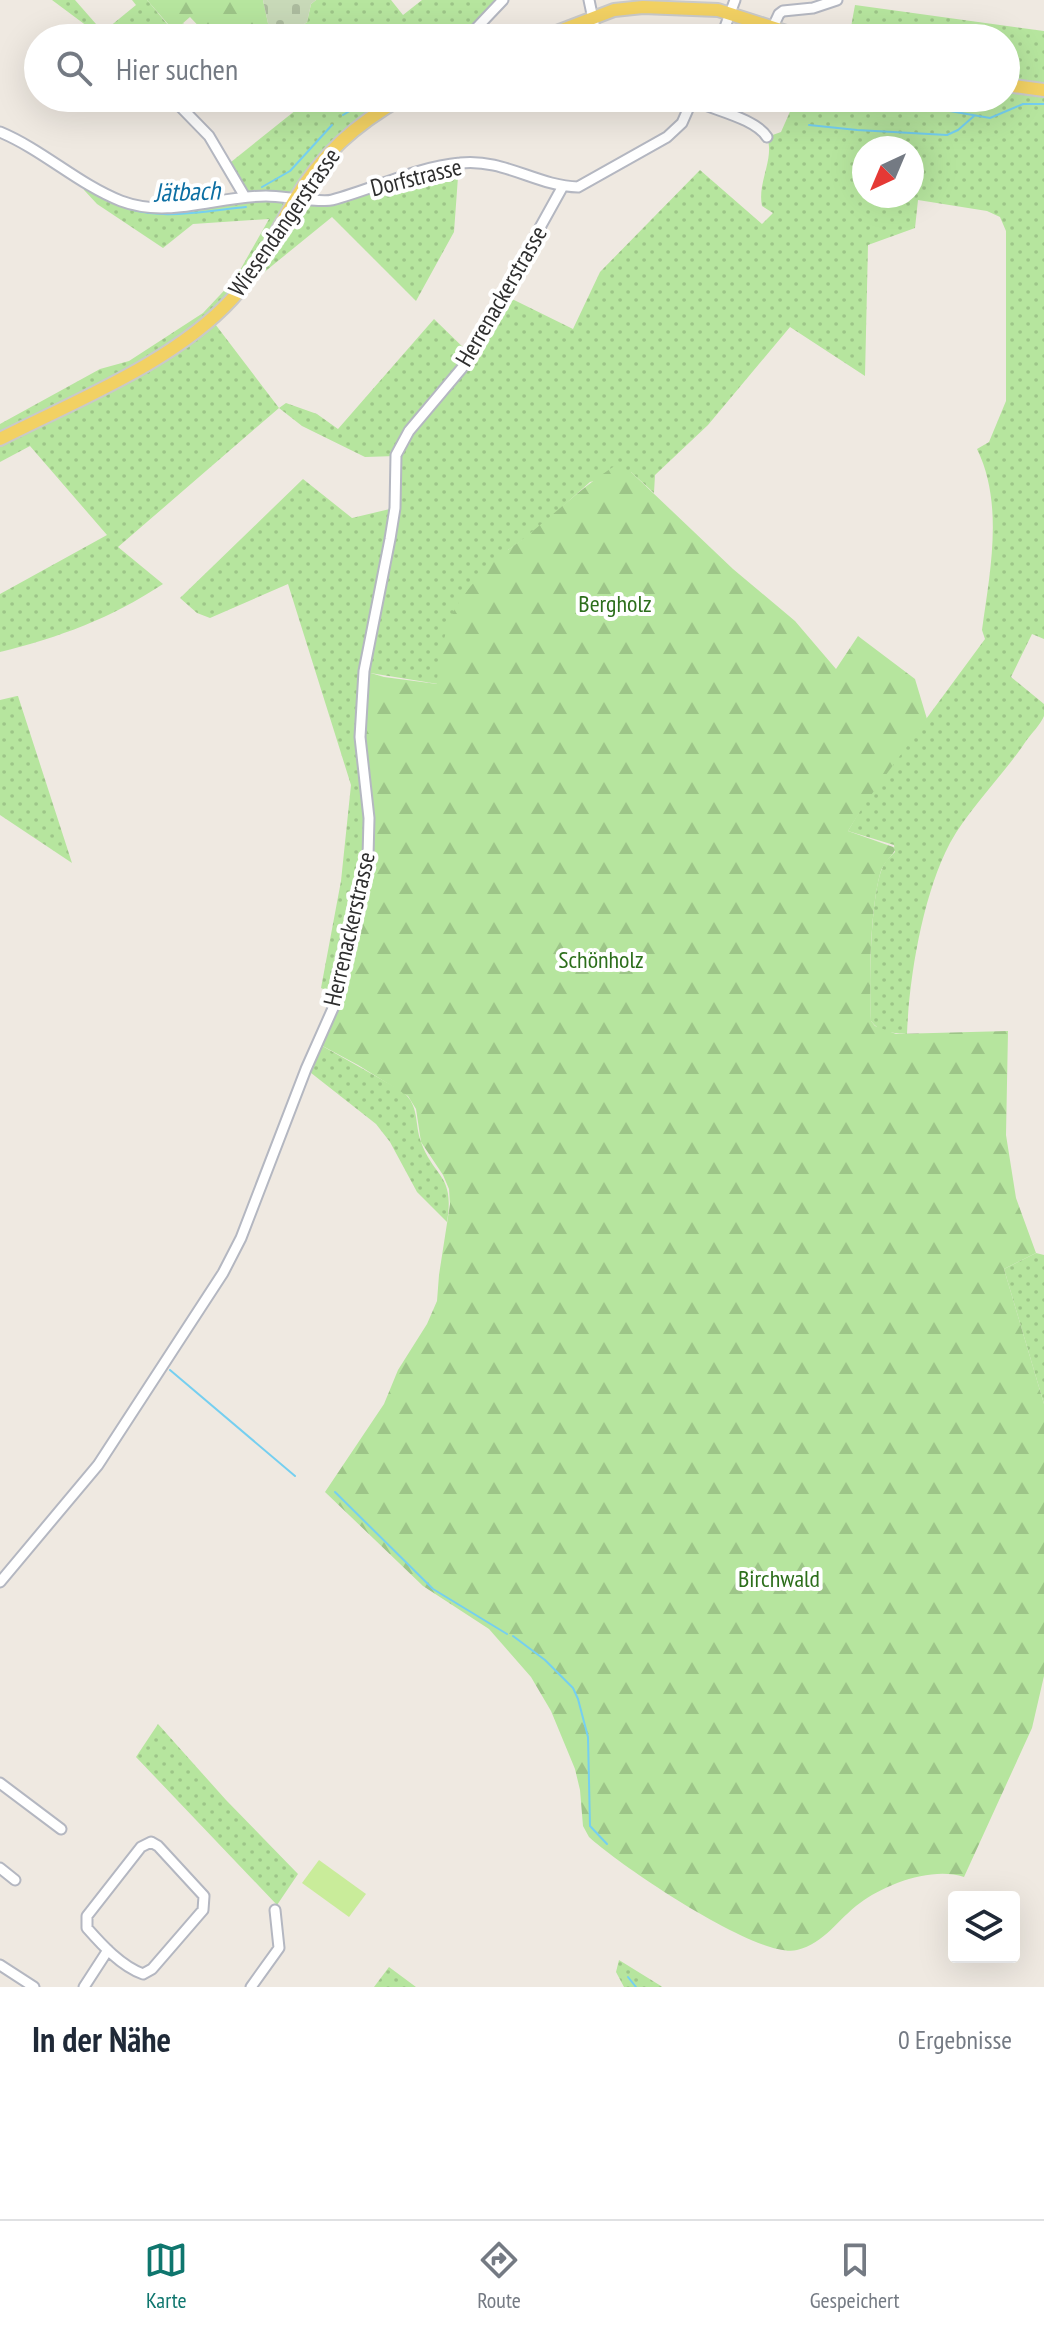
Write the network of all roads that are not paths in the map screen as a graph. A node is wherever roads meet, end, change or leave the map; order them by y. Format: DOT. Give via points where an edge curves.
graph roads {
  1 [pos="503,0"];
  2 [pos="589,0"];
  3 [pos="837,0"];
  4 [pos="733,6"];
  5 [pos="593,17"];
  6 [pos="480,24"];
  7 [pos="576,24"];
  8 [pos="594,24"];
  9 [pos="764,24"];
  10 [pos="774,24"];
  11 [pos="1020,87"];
  12 [pos="1044,90"];
  13 [pos="186,112"];
  14 [pos="381,112"];
  15 [pos="687,112"];
  16 [pos="725,112"];
  17 [pos="0,132"];
  18 [pos="767,137"];
  19 [pos="563,186"];
  20 [pos="245,197"];
  21 [pos="296,197"];
  22 [pos="0,439"];
  23 [pos="0,1582"];
  24 [pos="0,1783"];
  25 [pos="61,1829"];
  26 [pos="0,1868"];
  27 [pos="15,1880"];
  28 [pos="275,1910"];
  29 [pos="108,1950"];
  30 [pos="2,1971"];
  31 [pos="34,1987"];
  32 [pos="84,1987"];
  33 [pos="251,1987"];
  1 -- 6 [label="street"];
  2 -- 5 [label="street"];
  3 -- 10 [label="street" via="783,11"];
  4 -- 5 [label="main road" via="643,7"];
  4 -- 9 [label="main road"];
  5 -- 7 [label="main road"];
  5 -- 8 [label="street"];
  11 -- 12 [label="main road"];
  13 -- 20 [label="street" via="209,136"];
  14 -- 21 [label="main road, Wiesendangerstrasse" via="350,132"];
  15 -- 19 [label="street" via="667,137 578,187"];
  16 -- 18 [label="street"];
  17 -- 20 [label="street, Dorfstrasse" via="123,202 155,209"];
  19 -- 21 [label="street, Dorfstrasse" via="506,166 459,163 328,202"];
  19 -- 23 [label="street, Herrenackerstrasse" via="462,368 409,431 396,455 395,508 364,671 360,737 369,844 361,898 345,943 334,1006 241,1238 98,1465"];
  20 -- 21 [label="street, Dorfstrasse"];
  21 -- 22 [label="main road, Wiesendangerstrasse" via="255,268 212,320 163,355"];
  24 -- 25 [label="street"];
  26 -- 27 [label="street"];
  28 -- 33 [label="street" via="279,1948"];
  29 -- 29 [label="street" via="143,1974 203,1910 204,1896 155,1843 141,1847 87,1916 87,1928"];
  29 -- 32 [label="street"];
  30 -- 31 [label="street"];
}
